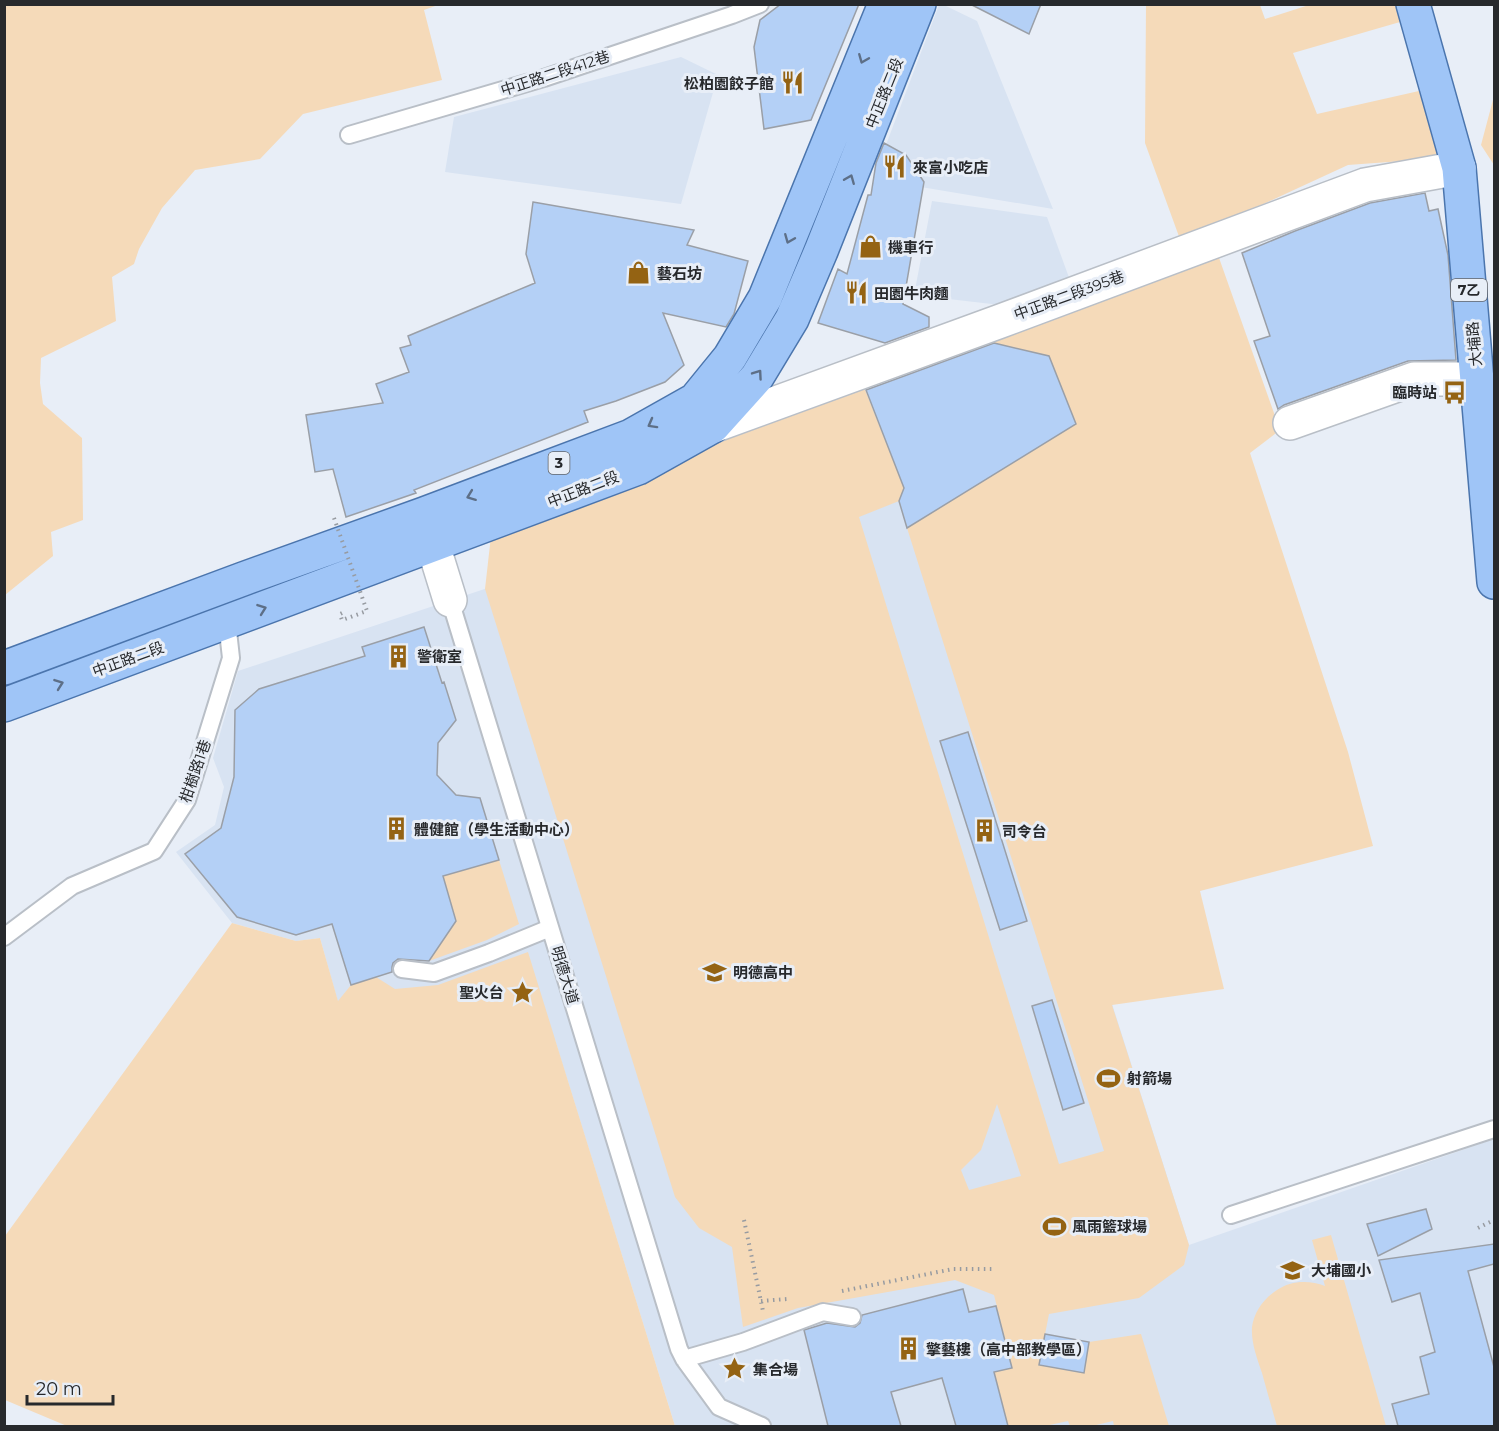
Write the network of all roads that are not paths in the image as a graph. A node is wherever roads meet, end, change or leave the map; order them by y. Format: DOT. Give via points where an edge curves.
graph roads {
  1 [pos="760,4"];
  2 [pos="885,4"];
  3 [pos="920,4"];
  4 [pos="1413,4"];
  5 [pos="348,135"];
  6 [pos="1459,168"];
  7 [pos="1477,380"];
  8 [pos="704,413"];
  9 [pos="1290,423"];
  10 [pos="424,514"];
  11 [pos="433,545"];
  12 [pos="1494,582"];
  13 [pos="450,600"];
  14 [pos="227,622"];
  15 [pos="4,668"];
  16 [pos="4,705"];
  17 [pos="550,928"];
  18 [pos="4,937"];
  19 [pos="402,969"];
  20 [pos="1494,1129"];
  21 [pos="1231,1215"];
  22 [pos="852,1317"];
  23 [pos="682,1354"];
  24 [pos="762,1426"];
  1 -- 5 [label="lane, 中正路二段412巷" via="544,78"];
  2 -- 8 [label="main road, 中正路二段 / 3, one-way" via="765,298 730,357"];
  8 -- 3 [label="main road, 中正路二段 / 3, one-way" via="757,377 792,319"];
  4 -- 6 [label="main road, 大埔路 / 7乙"];
  6 -- 7 [label="main road, 大埔路 / 7乙"];
  6 -- 8 [label="street, 中正路二段395巷" via="1365,185 998,322"];
  7 -- 9 [label="street" via="1414,378"];
  7 -- 12 [label="main road, 大埔路 / 7乙"];
  8 -- 10 [label="main road, 中正路二段 / 3, one-way"];
  8 -- 11 [label="main road, 中正路二段 / 3" via="638,468"];
  10 -- 11 [label="street"];
  10 -- 15 [label="main road, 中正路二段 / 3"];
  11 -- 13 [label="street"];
  14 -- 11 [label="main road, 中正路二段 / 3, one-way"];
  13 -- 17 [label="lane, 明德大道"];
  16 -- 14 [label="main road, 中正路二段 / 3, one-way"];
  14 -- 18 [label="lane, 柑樹路1巷" via="231,658 187,800 154,851 72,886"];
  17 -- 19 [label="lane" via="434,974"];
  17 -- 23 [label="lane, 明德大道"];
  20 -- 21 [label="lane"];
  22 -- 23 [label="lane" via="823,1312 742,1342"];
  23 -- 24 [label="lane, 明德大道" via="719,1407"];
}
